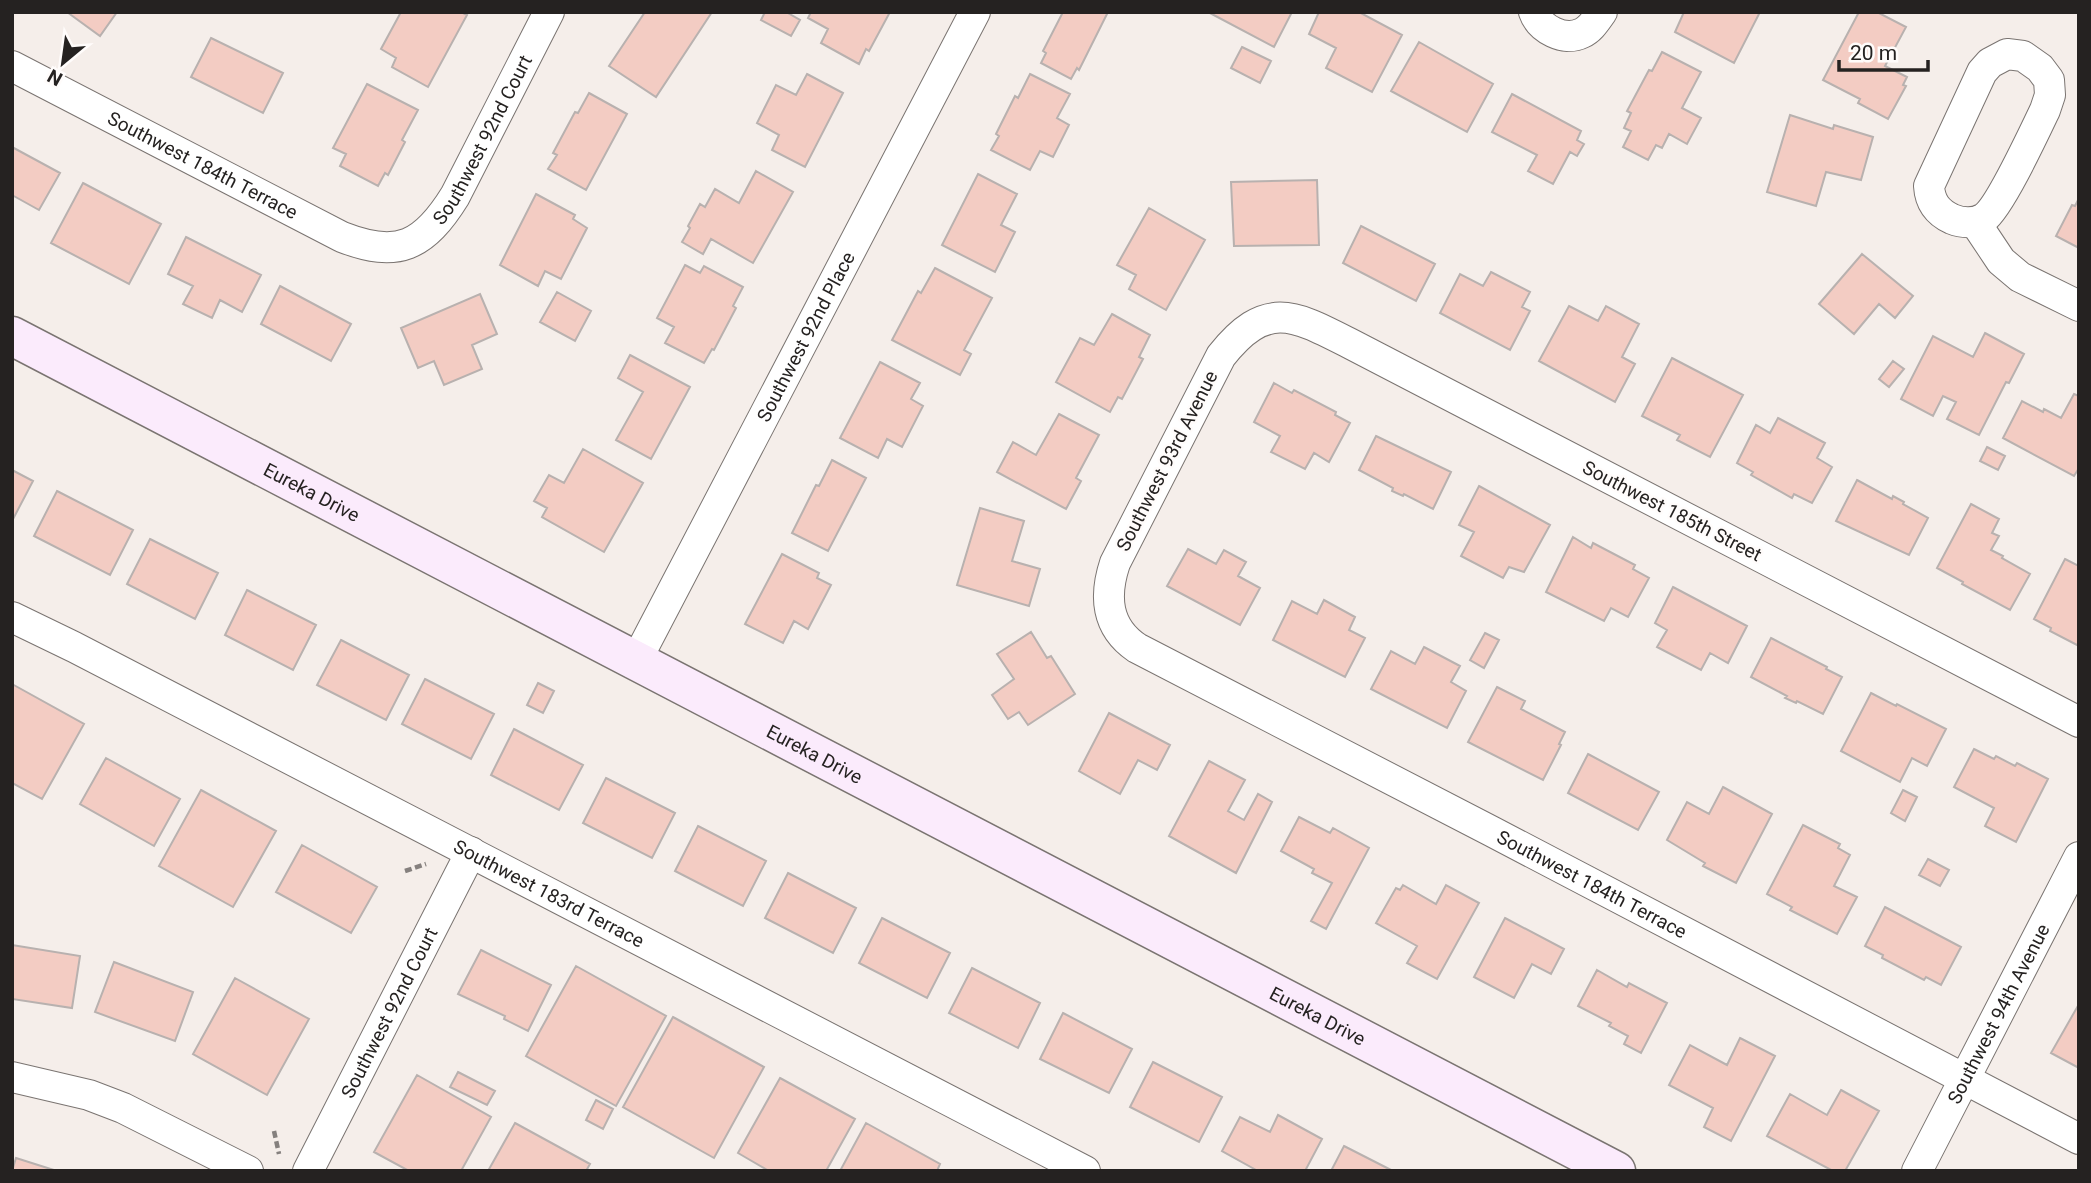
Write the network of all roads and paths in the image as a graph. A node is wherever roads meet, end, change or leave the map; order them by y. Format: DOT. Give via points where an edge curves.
graph roads {
  1 [pos="548,12"];
  2 [pos="975,12"];
  3 [pos="1602,12"];
  4 [pos="1529,15"];
  5 [pos="12,66"];
  6 [pos="1975,222"];
  7 [pos="398,248"];
  8 [pos="2079,306"];
  9 [pos="1260,320"];
  10 [pos="12,336"];
  11 [pos="12,617"];
  12 [pos="1113,618"];
  13 [pos="636,661"];
  14 [pos="2079,722"];
  15 [pos="471,852"];
  16 [pos="2079,857"];
  17 [pos="427,864"];
  18 [pos="405,871"];
  19 [pos="12,1077"];
  20 [pos="1963,1079"];
  21 [pos="274,1131"];
  22 [pos="2079,1139"];
  23 [pos="279,1154"];
  24 [pos="248,1171"];
  25 [pos="308,1171"];
  26 [pos="1085,1171"];
  27 [pos="1616,1171"];
  28 [pos="1917,1171"];
  1 -- 7 [label="street, Southwest 92nd Court" via="441,218 430,230"];
  2 -- 13 [label="street, Southwest 92nd Place"];
  3 -- 4 [label="street" via="1584,33 1575,36 1549,30"];
  5 -- 7 [label="street, Southwest 184th Terrace" via="342,237 377,248"];
  6 -- 6 [label="street" via="1996,203 2050,95 2049,80 2023,56 2007,54 1982,72 1930,186 1930,200 1938,210 1961,222"];
  6 -- 8 [label="street" via="2001,261"];
  9 -- 12 [label="street, Southwest 93rd Avenue" via="1221,356 1122,547 1108,589"];
  9 -- 14 [label="street, Southwest 185th Street" via="1294,318 1314,325"];
  10 -- 13 [label="main road, Eureka Drive"];
  11 -- 15 [label="street, Southwest 183rd Terrace"];
  12 -- 20 [label="street, Southwest 184th Terrace" via="1125,640 1158,660"];
  13 -- 27 [label="main road, Eureka Drive"];
  15 -- 25 [label="street, Southwest 92nd Court"];
  15 -- 26 [label="street, Southwest 183rd Terrace"];
  16 -- 20 [label="street, Southwest 94th Avenue"];
  17 -- 18 [label="path"];
  19 -- 24 [label="street" via="123,1108"];
  20 -- 22 [label="street, Southwest 184th Terrace"];
  20 -- 28 [label="street, Southwest 94th Avenue"];
  21 -- 23 [label="path"];
}
